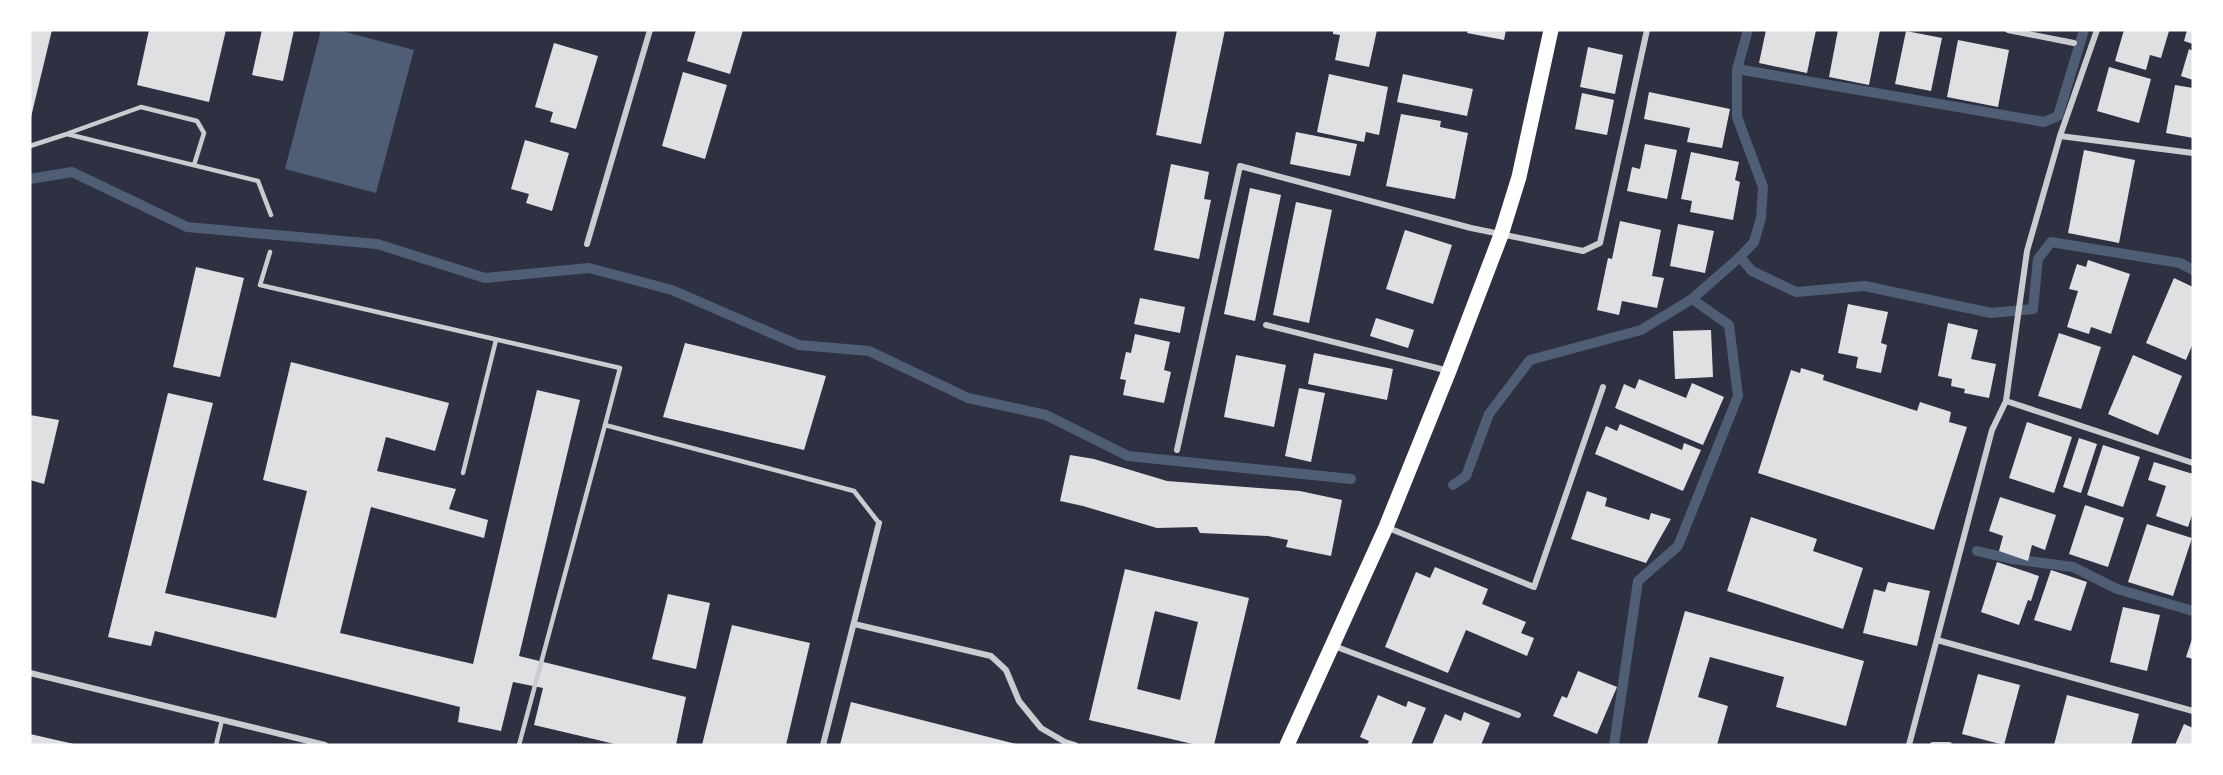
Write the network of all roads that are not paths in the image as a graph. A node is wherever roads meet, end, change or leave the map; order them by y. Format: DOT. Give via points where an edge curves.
graph roads {
  1 [pos="650,30"];
  2 [pos="1551,30"];
  3 [pos="1647,30"];
  4 [pos="2008,30"];
  5 [pos="2097,30"];
  6 [pos="2074,43"];
  7 [pos="67,134"];
  8 [pos="2060,136"];
  9 [pos="30,146"];
  10 [pos="2193,153"];
  11 [pos="194,165"];
  12 [pos="271,215"];
  13 [pos="1501,235"];
  14 [pos="587,244"];
  15 [pos="270,252"];
  16 [pos="1266,325"];
  17 [pos="496,340"];
  18 [pos="1449,371"];
  19 [pos="1603,387"];
  20 [pos="2006,401"];
  21 [pos="605,425"];
  22 [pos="1177,450"];
  23 [pos="2193,464"];
  24 [pos="463,473"];
  25 [pos="879,523"];
  26 [pos="1386,526"];
  27 [pos="854,624"];
  28 [pos="1936,640"];
  29 [pos="1331,645"];
  30 [pos="30,673"];
  31 [pos="2193,711"];
  32 [pos="1518,715"];
  33 [pos="222,720"];
  34 [pos="216,745"];
  35 [pos="325,745"];
  36 [pos="519,745"];
  37 [pos="823,745"];
  38 [pos="1075,745"];
  39 [pos="1287,745"];
  40 [pos="1909,745"];
  41 [pos="1933,745"];
  42 [pos="1949,745"];
  1 -- 14 [label="street"];
  2 -- 13 [label="main road" via="1519,177"];
  3 -- 13 [label="street" via="1600,243 1582,251"];
  4 -- 6 [label="street"];
  5 -- 8 [label="street"];
  7 -- 9 [label="lane"];
  7 -- 11 [label="lane"];
  7 -- 11 [label="lane" via="141,107 196,121 204,133"];
  8 -- 10 [label="street"];
  8 -- 20 [label="street" via="2027,250"];
  11 -- 12 [label="lane" via="258,181"];
  13 -- 18 [label="main road"];
  13 -- 22 [label="street" via="1240,166"];
  15 -- 17 [label="lane" via="260,285"];
  16 -- 18 [label="street"];
  17 -- 21 [label="lane" via="620,368"];
  17 -- 24 [label="lane"];
  18 -- 26 [label="main road"];
  19 -- 26 [label="street" via="1534,587"];
  20 -- 23 [label="street"];
  20 -- 28 [label="street" via="1992,430"];
  21 -- 25 [label="lane" via="854,491"];
  21 -- 36 [label="lane"];
  25 -- 27 [label="street"];
  26 -- 29 [label="main road"];
  27 -- 37 [label="street"];
  27 -- 38 [label="street" via="991,656 1006,670 1019,701 1041,728"];
  28 -- 31 [label="street"];
  28 -- 40 [label="street"];
  29 -- 32 [label="street"];
  29 -- 39 [label="main road"];
  30 -- 33 [label="street"];
  33 -- 34 [label="lane"];
  33 -- 35 [label="street"];
  41 -- 42 [label="street"];
}
